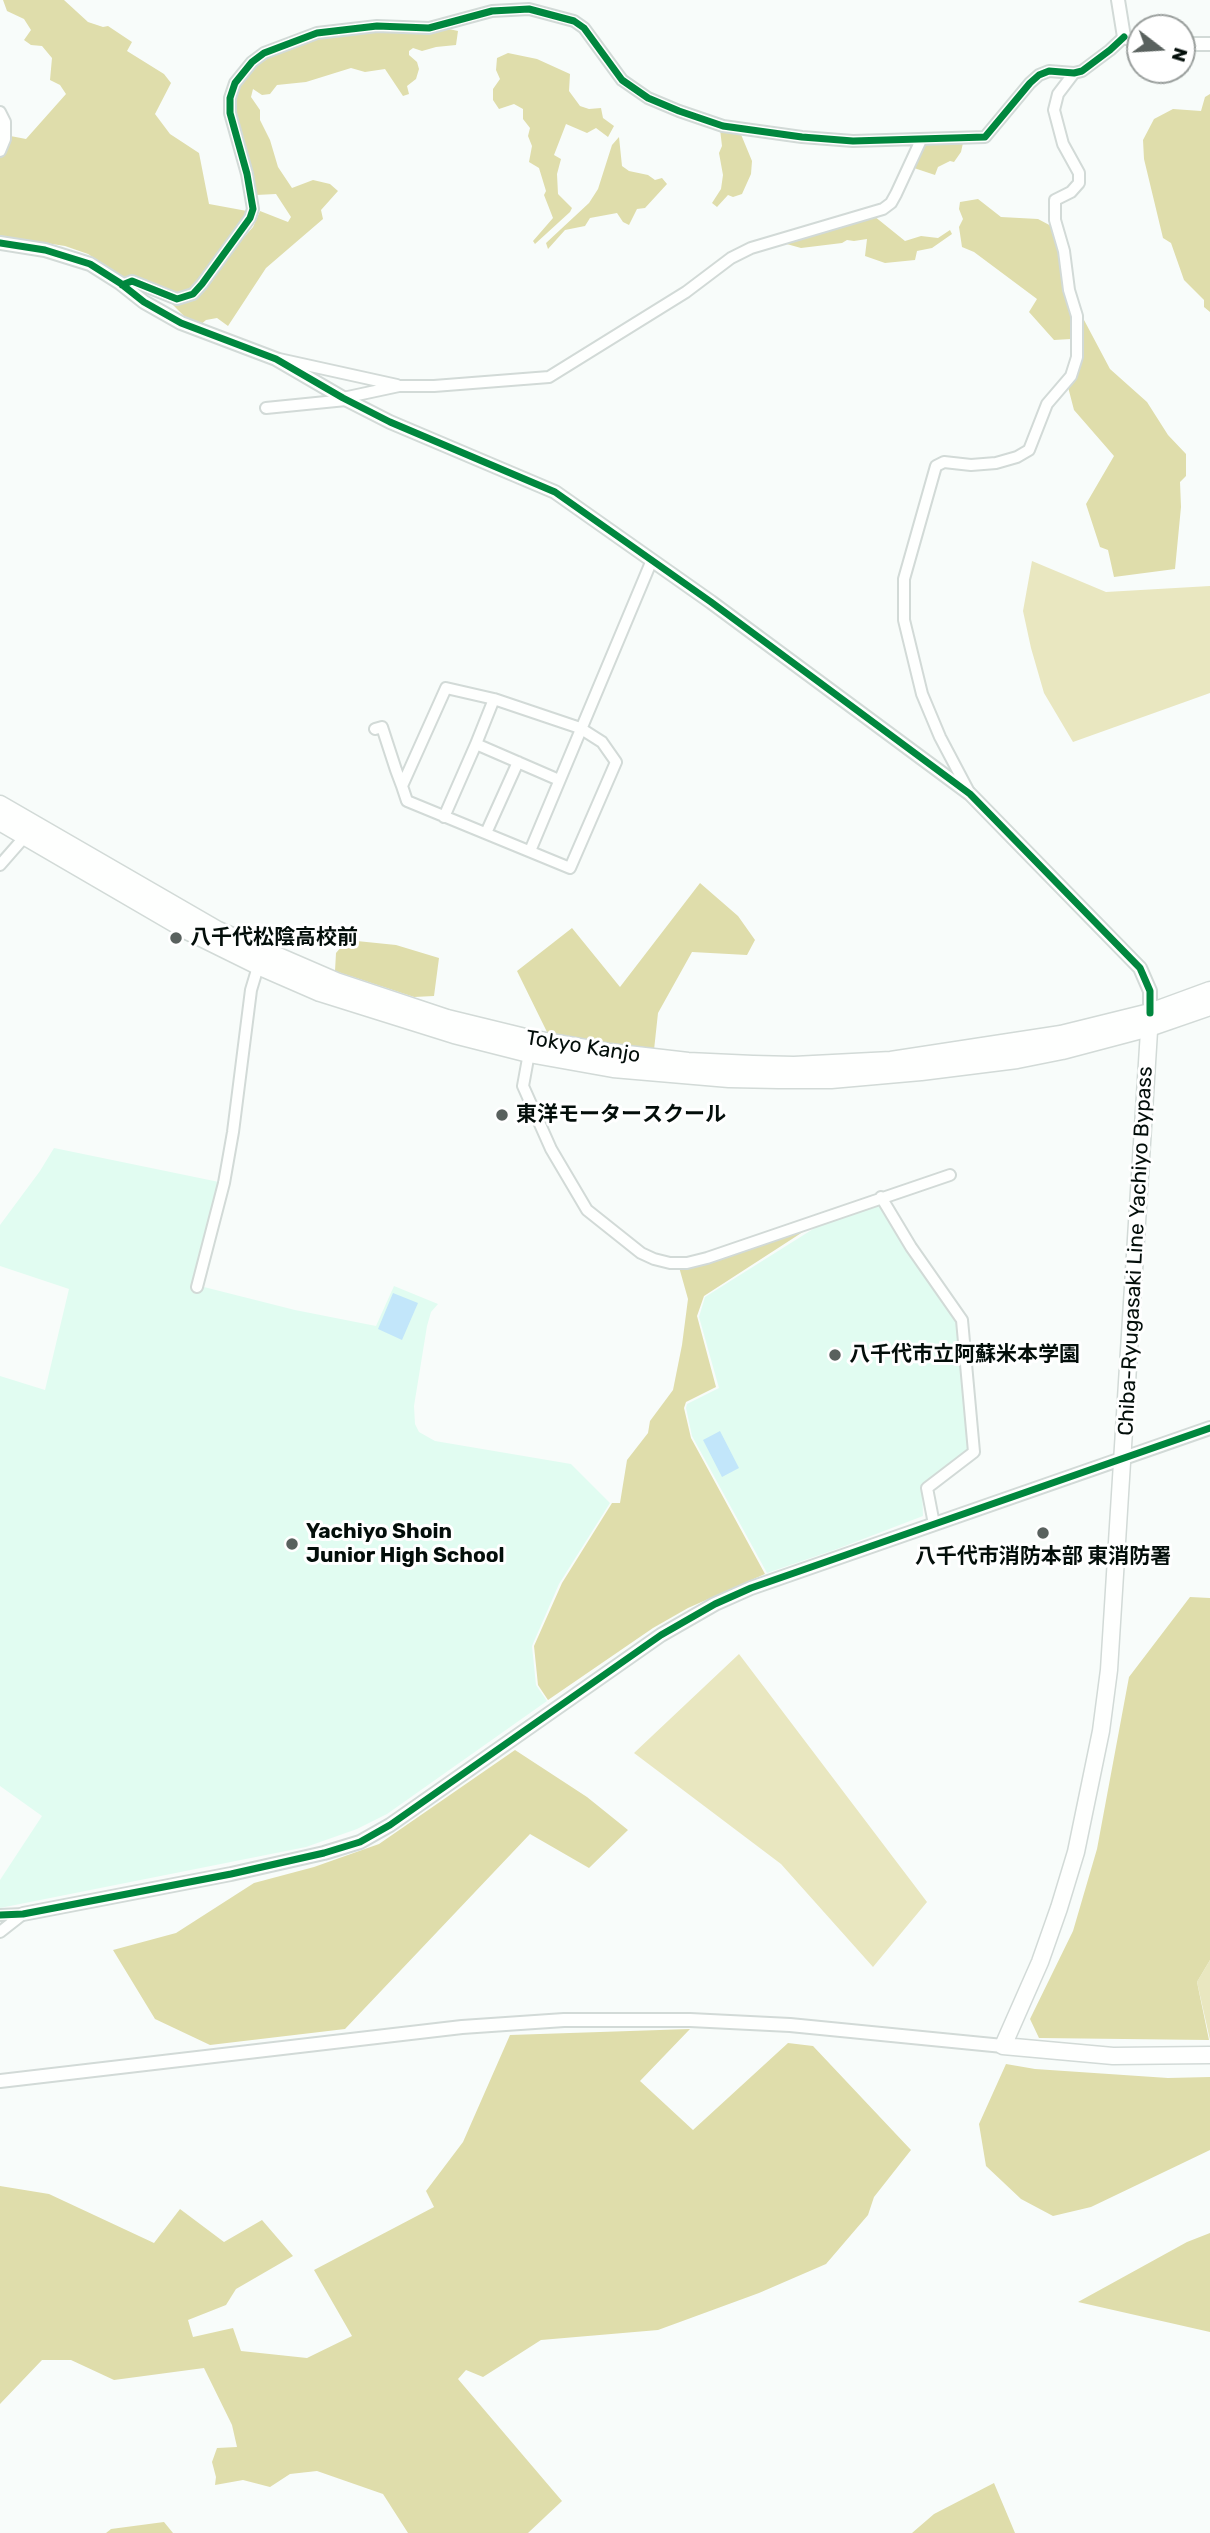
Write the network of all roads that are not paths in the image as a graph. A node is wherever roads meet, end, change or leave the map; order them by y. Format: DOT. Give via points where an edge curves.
graph roads {
  1 [pos="1118,0"];
  2 [pos="1124,37"];
  3 [pos="1074,73"];
  4 [pos="0,112"];
  5 [pos="921,140"];
  6 [pos="0,150"];
  7 [pos="0,243"];
  8 [pos="122,285"];
  9 [pos="276,359"];
  10 [pos="400,386"];
  11 [pos="344,399"];
  12 [pos="266,408"];
  13 [pos="652,560"];
  14 [pos="494,699"];
  15 [pos="580,728"];
  16 [pos="375,729"];
  17 [pos="476,744"];
  18 [pos="518,762"];
  19 [pos="559,780"];
  20 [pos="402,786"];
  21 [pos="970,794"];
  22 [pos="0,805"];
  23 [pos="444,817"];
  24 [pos="0,821"];
  25 [pos="30,831"];
  26 [pos="486,834"];
  27 [pos="530,851"];
  28 [pos="0,864"];
  29 [pos="261,959"];
  30 [pos="1210,991"];
  31 [pos="1210,1006"];
  32 [pos="1149,1020"];
  33 [pos="529,1053"];
  34 [pos="950,1175"];
  35 [pos="881,1196"];
  36 [pos="197,1287"];
  37 [pos="1210,1428"];
  38 [pos="1123,1459"];
  39 [pos="934,1524"];
  40 [pos="23,1914"];
  41 [pos="0,1915"];
  42 [pos="0,1932"];
  43 [pos="1003,2046"];
  44 [pos="1210,2055"];
  45 [pos="0,2081"];
  1 -- 2 [label="street"];
  2 -- 3 [label="street"];
  3 -- 5 [label="street" via="1039,75 985,138"];
  3 -- 21 [label="street" via="1058,94 1054,110 1063,144 1079,173 1072,192 1055,200 1055,220 1077,316 1077,357 1071,376 1047,404 1029,450 996,463 944,462 936,466 904,579 904,620 922,694"];
  4 -- 6 [label="street" via="5,122"];
  5 -- 8 [label="street" via="821,139 698,119 648,98 622,80 574,21 529,9 492,10 429,28 377,26 317,33 264,53 235,83 230,113 253,209 202,284 193,294 177,299 132,281"];
  5 -- 10 [label="street" via="897,194 883,209 731,258 561,372 537,380"];
  7 -- 8 [label="street" via="77,258"];
  8 -- 9 [label="street" via="181,323"];
  9 -- 10 [label="street"];
  9 -- 11 [label="street"];
  10 -- 11 [label="street"];
  11 -- 12 [label="street"];
  11 -- 13 [label="street" via="555,492"];
  13 -- 15 [label="street"];
  13 -- 21 [label="street"];
  14 -- 15 [label="street"];
  14 -- 17 [label="street"];
  14 -- 20 [label="street" via="446,688"];
  15 -- 19 [label="street"];
  15 -- 27 [label="street" via="602,742 616,762 570,868"];
  16 -- 20 [label="street" via="382,727"];
  17 -- 18 [label="street"];
  17 -- 23 [label="street"];
  18 -- 19 [label="street"];
  18 -- 26 [label="street"];
  19 -- 27 [label="street"];
  20 -- 23 [label="street" via="407,801"];
  21 -- 32 [label="street" via="1140,968 1150,991"];
  22 -- 25 [label="highway, Tokyo Kanjo"];
  23 -- 26 [label="street"];
  24 -- 25 [label="highway, Tokyo Kanjo"];
  25 -- 28 [label="street"];
  25 -- 29 [label="highway, Tokyo Kanjo"];
  26 -- 27 [label="street"];
  29 -- 32 [label="highway, Tokyo Kanjo" via="447,1019 542,1041 688,1062 794,1066 891,1061"];
  29 -- 33 [label="highway, Tokyo Kanjo" via="362,1007"];
  29 -- 36 [label="street" via="251,990 224,1183"];
  30 -- 32 [label="highway, Tokyo Kanjo"];
  31 -- 32 [label="highway, Tokyo Kanjo"];
  32 -- 33 [label="highway, Tokyo Kanjo" via="1017,1059 831,1079 668,1073"];
  32 -- 38 [label="main road, Chiba-Ryugasaki Line Yachiyo Bypass"];
  33 -- 35 [label="street" via="523,1086 551,1149 587,1210 654,1259 687,1263 707,1258"];
  34 -- 35 [label="street"];
  35 -- 39 [label="street" via="962,1320 974,1452 927,1488"];
  37 -- 38 [label="street"];
  38 -- 39 [label="street"];
  38 -- 43 [label="main road, Chiba-Ryugasaki Line Yachiyo Bypass" via="1109,1670 1092,1779 1051,1934"];
  39 -- 40 [label="street" via="715,1604 661,1635 360,1842 232,1874"];
  40 -- 41 [label="street"];
  40 -- 42 [label="street"];
  43 -- 44 [label="main road" via="1112,2056"];
  43 -- 45 [label="street" via="790,2025 564,2020 461,2027"];
}
